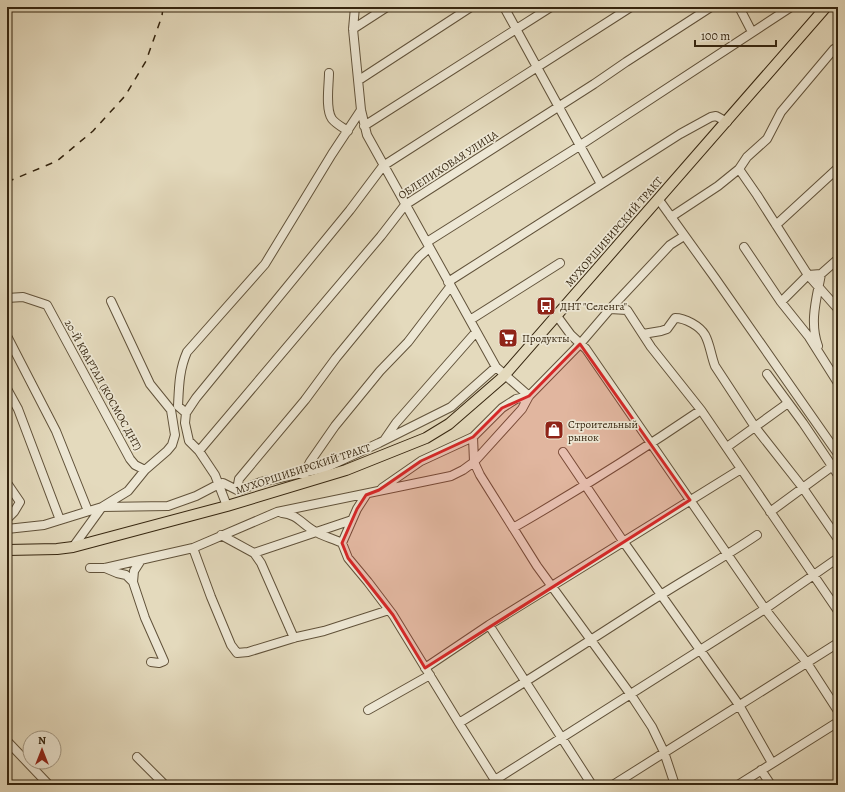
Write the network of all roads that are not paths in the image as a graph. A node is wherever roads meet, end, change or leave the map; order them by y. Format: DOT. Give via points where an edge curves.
graph roads {
  1 [pos="355,7"];
  2 [pos="387,7"];
  3 [pos="471,7"];
  4 [pos="504,7"];
  5 [pos="551,7"];
  6 [pos="631,7"];
  7 [pos="711,7"];
  8 [pos="739,7"];
  9 [pos="791,7"];
  10 [pos="826,7"];
  11 [pos="353,28"];
  12 [pos="517,29"];
  13 [pos="752,32"];
  14 [pos="838,47"];
  15 [pos="538,68"];
  16 [pos="329,73"];
  17 [pos="359,80"];
  18 [pos="559,106"];
  19 [pos="361,110"];
  20 [pos="727,122"];
  21 [pos="364,126"];
  22 [pos="348,131"];
  23 [pos="580,145"];
  24 [pos="383,166"];
  25 [pos="838,168"];
  26 [pos="739,169"];
  27 [pos="601,184"];
  28 [pos="659,200"];
  29 [pos="405,204"];
  30 [pos="672,217"];
  31 [pos="776,225"];
  32 [pos="684,236"];
  33 [pos="428,245"];
  34 [pos="744,247"];
  35 [pos="838,259"];
  36 [pos="560,262"];
  37 [pos="821,274"];
  38 [pos="808,275"];
  39 [pos="449,284"];
  40 [pos="818,288"];
  41 [pos="7,298"];
  42 [pos="111,301"];
  43 [pos="781,302"];
  44 [pos="610,309"];
  45 [pos="838,309"];
  46 [pos="557,316"];
  47 [pos="470,320"];
  48 [pos="476,332"];
  49 [pos="643,334"];
  50 [pos="7,336"];
  51 [pos="580,344"];
  52 [pos="823,359"];
  53 [pos="496,367"];
  54 [pos="767,374"];
  55 [pos="505,375"];
  56 [pos="838,383"];
  57 [pos="7,389"];
  58 [pos="529,396"];
  59 [pos="788,403"];
  60 [pos="174,408"];
  61 [pos="701,410"];
  62 [pos="186,413"];
  63 [pos="755,427"];
  64 [pos="473,437"];
  65 [pos="384,440"];
  66 [pos="651,444"];
  67 [pos="727,447"];
  68 [pos="199,451"];
  69 [pos="563,452"];
  70 [pos="838,454"];
  71 [pos="474,462"];
  72 [pos="835,464"];
  73 [pos="741,469"];
  74 [pos="145,470"];
  75 [pos="838,475"];
  76 [pos="305,477"];
  77 [pos="7,483"];
  78 [pos="219,484"];
  79 [pos="585,484"];
  80 [pos="803,488"];
  81 [pos="237,490"];
  82 [pos="379,490"];
  83 [pos="366,495"];
  84 [pos="690,500"];
  85 [pos="227,506"];
  86 [pos="102,507"];
  87 [pos="88,511"];
  88 [pos="277,512"];
  89 [pos="770,512"];
  90 [pos="7,519"];
  91 [pos="60,520"];
  92 [pos="352,520"];
  93 [pos="513,528"];
  94 [pos="7,529"];
  95 [pos="317,533"];
  96 [pos="221,535"];
  97 [pos="757,535"];
  98 [pos="838,539"];
  99 [pos="623,541"];
  100 [pos="342,543"];
  101 [pos="73,547"];
  102 [pos="193,548"];
  103 [pos="7,550"];
  104 [pos="254,553"];
  105 [pos="728,555"];
  106 [pos="838,558"];
  107 [pos="141,560"];
  108 [pos="90,568"];
  109 [pos="105,568"];
  110 [pos="812,575"];
  111 [pos="133,582"];
  112 [pos="551,586"];
  113 [pos="661,595"];
  114 [pos="389,610"];
  115 [pos="765,610"];
  116 [pos="838,611"];
  117 [pos="489,625"];
  118 [pos="294,638"];
  119 [pos="591,640"];
  120 [pos="838,643"];
  121 [pos="700,651"];
  122 [pos="151,662"];
  123 [pos="807,663"];
  124 [pos="425,668"];
  125 [pos="430,676"];
  126 [pos="525,683"];
  127 [pos="631,695"];
  128 [pos="739,706"];
  129 [pos="368,710"];
  130 [pos="838,711"];
  131 [pos="838,722"];
  132 [pos="459,724"];
  133 [pos="561,739"];
  134 [pos="7,742"];
  135 [pos="664,752"];
  136 [pos="138,757"];
  137 [pos="772,763"];
  138 [pos="761,770"];
  139 [pos="496,782"];
  140 [pos="49,785"];
  141 [pos="164,785"];
  142 [pos="592,785"];
  143 [pos="613,785"];
  144 [pos="675,785"];
  145 [pos="738,785"];
  146 [pos="771,785"];
  1 -- 11 [label="street"];
  2 -- 11 [label="street"];
  3 -- 17 [label="street"];
  4 -- 12 [label="street"];
  5 -- 12 [label="street"];
  6 -- 15 [label="street"];
  7 -- 18 [label="street, ОБЛЕПИХОВАЯ УЛИЦА"];
  8 -- 13 [label="street"];
  9 -- 13 [label="street"];
  10 -- 20 [label="main road, МУХОРШИБИРСКИЙ ТРАКТ"];
  11 -- 17 [label="street"];
  12 -- 15 [label="street"];
  12 -- 21 [label="street"];
  13 -- 23 [label="street"];
  14 -- 26 [label="street" via="782,112 767,139 747,157"];
  15 -- 18 [label="street"];
  15 -- 24 [label="street"];
  16 -- 22 [label="street" via="331,118"];
  17 -- 19 [label="street"];
  18 -- 23 [label="street"];
  18 -- 29 [label="street, ОБЛЕПИХОВАЯ УЛИЦА"];
  19 -- 21 [label="street"];
  19 -- 22 [label="street"];
  20 -- 27 [label="street" via="716,116 711,117"];
  20 -- 28 [label="main road, МУХОРШИБИРСКИЙ ТРАКТ"];
  21 -- 24 [label="street"];
  22 -- 60 [label="street" via="264,264 187,352 182,364"];
  23 -- 27 [label="street"];
  23 -- 33 [label="street"];
  24 -- 29 [label="street"];
  24 -- 62 [label="street"];
  25 -- 31 [label="street"];
  26 -- 30 [label="street"];
  26 -- 31 [label="street"];
  27 -- 39 [label="street"];
  28 -- 30 [label="street"];
  28 -- 46 [label="main road, МУХОРШИБИРСКИЙ ТРАКТ"];
  29 -- 33 [label="street"];
  29 -- 68 [label="street, ОБЛЕПИХОВАЯ УЛИЦА" via="381,236"];
  30 -- 32 [label="street"];
  31 -- 38 [label="street"];
  32 -- 44 [label="street" via="670,245"];
  32 -- 70 [label="street"];
  33 -- 39 [label="street"];
  33 -- 81 [label="street" via="239,480"];
  34 -- 43 [label="street"];
  35 -- 37 [label="street"];
  36 -- 47 [label="street"];
  37 -- 38 [label="street"];
  37 -- 40 [label="street"];
  38 -- 40 [label="street"];
  38 -- 43 [label="street"];
  39 -- 47 [label="street"];
  39 -- 76 [label="street" via="408,342 380,371 335,426"];
  40 -- 45 [label="street"];
  40 -- 52 [label="street" via="814,326"];
  41 -- 74 [label="street, 20-Й КВАРТАЛ (КОСМОС ДНТ)" via="23,297 47,306 130,459"];
  42 -- 60 [label="street" via="150,384"];
  43 -- 52 [label="street"];
  44 -- 49 [label="street" via="627,310"];
  44 -- 51 [label="street"];
  46 -- 51 [label="street"];
  46 -- 55 [label="main road, МУХОРШИБИРСКИЙ ТРАКТ"];
  47 -- 48 [label="street"];
  48 -- 53 [label="street"];
  48 -- 65 [label="street" via="396,422"];
  49 -- 61 [label="street" via="673,377"];
  49 -- 63 [label="street" via="667,329 674,318 685,320 695,326 705,335 711,358"];
  50 -- 87 [label="street" via="56,431"];
  51 -- 58 [label="street"];
  51 -- 66 [label="street"];
  52 -- 56 [label="street"];
  53 -- 55 [label="street"];
  53 -- 65 [label="street" via="450,407"];
  54 -- 59 [label="street"];
  55 -- 58 [label="street"];
  55 -- 76 [label="main road, МУХОРШИБИРСКИЙ ТРАКТ" via="449,424 426,438 346,470"];
  57 -- 91 [label="street" via="18,408"];
  58 -- 64 [label="street" via="516,399 502,408"];
  58 -- 71 [label="street" via="522,409"];
  59 -- 63 [label="street"];
  59 -- 72 [label="street"];
  60 -- 62 [label="street"];
  60 -- 74 [label="street" via="175,435 172,444"];
  61 -- 66 [label="street"];
  61 -- 67 [label="street"];
  62 -- 68 [label="street" via="189,441"];
  63 -- 67 [label="street"];
  63 -- 80 [label="street"];
  64 -- 71 [label="street"];
  64 -- 82 [label="street" via="421,460"];
  65 -- 76 [label="street"];
  66 -- 79 [label="street"];
  66 -- 84 [label="street"];
  67 -- 73 [label="street"];
  68 -- 78 [label="street"];
  69 -- 79 [label="street"];
  71 -- 82 [label="street" via="451,476"];
  71 -- 93 [label="street"];
  72 -- 75 [label="street"];
  72 -- 80 [label="street"];
  73 -- 84 [label="street"];
  73 -- 89 [label="street"];
  74 -- 86 [label="street" via="128,491"];
  76 -- 81 [label="street" via="261,482"];
  76 -- 85 [label="main road, МУХОРШИБИРСКИЙ ТРАКТ"];
  77 -- 90 [label="street" via="20,502"];
  78 -- 81 [label="street" via="223,483"];
  78 -- 85 [label="street"];
  78 -- 86 [label="street" via="168,506"];
  79 -- 93 [label="street"];
  79 -- 99 [label="street"];
  80 -- 89 [label="street"];
  80 -- 98 [label="street"];
  82 -- 83 [label="street"];
  83 -- 88 [label="street"];
  83 -- 92 [label="street"];
  84 -- 99 [label="street"];
  84 -- 105 [label="street"];
  85 -- 101 [label="main road, МУХОРШИБИРСКИЙ ТРАКТ"];
  86 -- 87 [label="street"];
  86 -- 101 [label="street"];
  87 -- 91 [label="street"];
  88 -- 95 [label="street" via="296,517"];
  88 -- 96 [label="street"];
  89 -- 110 [label="street"];
  91 -- 94 [label="street" via="31,527"];
  92 -- 95 [label="street"];
  92 -- 100 [label="street"];
  93 -- 112 [label="street"];
  95 -- 100 [label="street"];
  95 -- 104 [label="street"];
  96 -- 102 [label="street"];
  96 -- 104 [label="street"];
  97 -- 105 [label="street"];
  99 -- 112 [label="street"];
  99 -- 113 [label="street"];
  100 -- 114 [label="street" via="348,558"];
  101 -- 103 [label="main road, МУХОРШИБИРСКИЙ ТРАКТ"];
  102 -- 107 [label="street"];
  102 -- 118 [label="street" via="230,646 237,653"];
  104 -- 118 [label="street" via="261,563"];
  105 -- 113 [label="street"];
  105 -- 115 [label="street"];
  106 -- 110 [label="street"];
  107 -- 109 [label="street"];
  107 -- 111 [label="street" via="134,571"];
  108 -- 109 [label="street"];
  109 -- 111 [label="street" via="126,575"];
  110 -- 115 [label="street"];
  110 -- 116 [label="street"];
  111 -- 122 [label="street" via="164,661"];
  112 -- 117 [label="street"];
  112 -- 119 [label="street"];
  113 -- 119 [label="street"];
  113 -- 121 [label="street"];
  114 -- 118 [label="street" via="324,632"];
  114 -- 124 [label="street"];
  115 -- 121 [label="street"];
  115 -- 123 [label="street"];
  117 -- 124 [label="street"];
  117 -- 126 [label="street"];
  119 -- 126 [label="street"];
  119 -- 127 [label="street"];
  120 -- 123 [label="street"];
  121 -- 127 [label="street"];
  121 -- 128 [label="street"];
  123 -- 128 [label="street"];
  123 -- 130 [label="street"];
  124 -- 125 [label="street"];
  125 -- 129 [label="street"];
  125 -- 132 [label="street"];
  126 -- 132 [label="street"];
  126 -- 133 [label="street"];
  127 -- 133 [label="street"];
  127 -- 135 [label="street" via="652,727"];
  128 -- 135 [label="street"];
  128 -- 137 [label="street"];
  131 -- 137 [label="street"];
  132 -- 139 [label="street"];
  133 -- 139 [label="street"];
  133 -- 142 [label="street"];
  134 -- 140 [label="street"];
  135 -- 143 [label="street"];
  135 -- 144 [label="street"];
  136 -- 141 [label="street"];
  137 -- 138 [label="street"];
  138 -- 145 [label="street"];
  138 -- 146 [label="street"];
}
